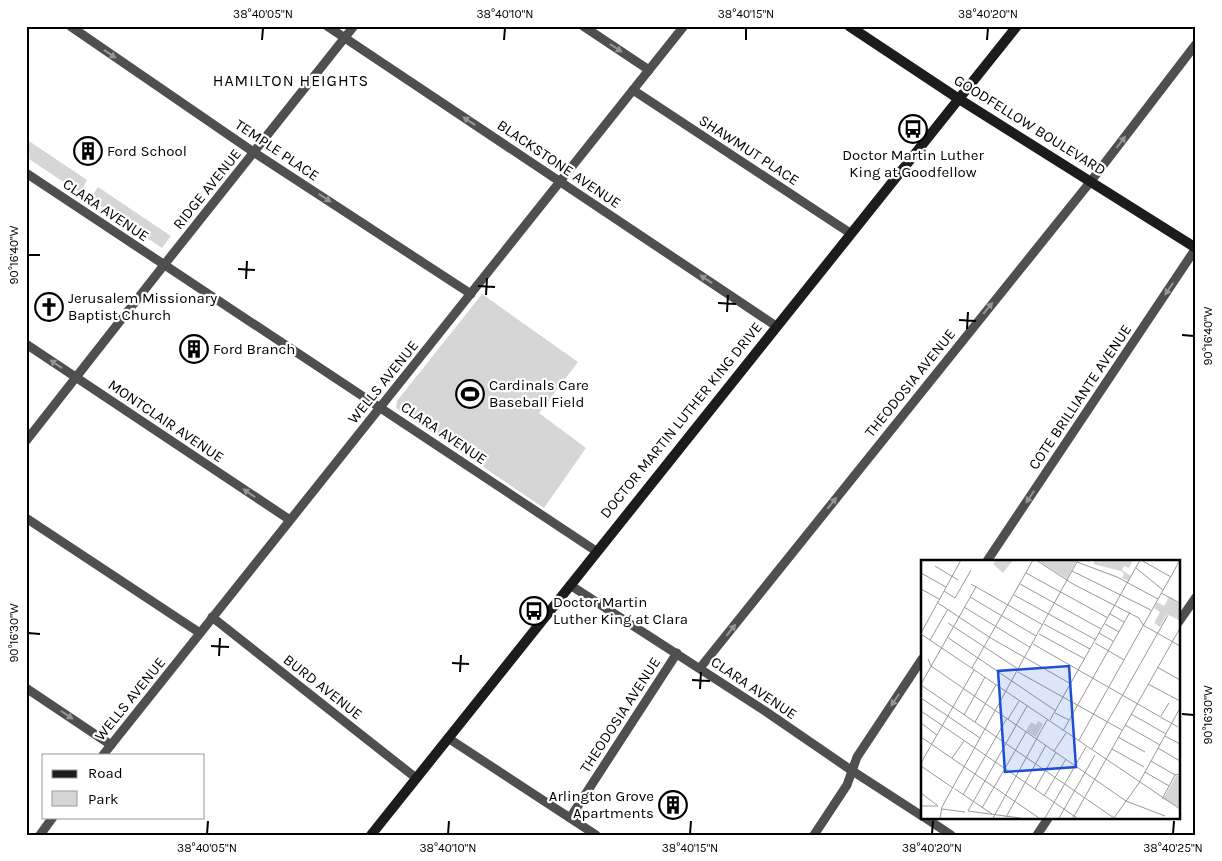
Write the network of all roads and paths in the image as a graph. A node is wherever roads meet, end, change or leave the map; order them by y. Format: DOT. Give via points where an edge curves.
graph roads {
  1 [pos="70,26"];
  2 [pos="327,26"];
  3 [pos="354,26"];
  4 [pos="583,26"];
  5 [pos="684,26"];
  6 [pos="849,26"];
  7 [pos="1017,26"];
  8 [pos="345,38"];
  9 [pos="1196,44"];
  10 [pos="649,70"];
  11 [pos="634,90"];
  12 [pos="959,99"];
  13 [pos="254,153"];
  14 [pos="26,173"];
  15 [pos="560,181"];
  16 [pos="1091,181"];
  17 [pos="850,233"];
  18 [pos="1196,248"];
  19 [pos="164,265"];
  20 [pos="471,294"];
  21 [pos="776,326"];
  22 [pos="26,344"];
  23 [pos="76,377"];
  24 [pos="381,407"];
  25 [pos="26,441"];
  26 [pos="26,518"];
  27 [pos="290,520"];
  28 [pos="596,551"];
  29 [pos="989,560"];
  30 [pos="570,585"];
  31 [pos="1196,597"];
  32 [pos="212,617"];
  33 [pos="1180,620"];
  34 [pos="200,633"];
  35 [pos="677,653"];
  36 [pos="921,661"];
  37 [pos="700,668"];
  38 [pos="26,688"];
  39 [pos="448,738"];
  40 [pos="111,745"];
  41 [pos="104,754"];
  42 [pos="851,770"];
  43 [pos="416,778"];
  44 [pos="921,816"];
  45 [pos="52,818"];
  46 [pos="570,818"];
  47 [pos="925,818"];
  48 [pos="1048,818"];
  49 [pos="40,835"];
  50 [pos="371,835"];
  51 [pos="596,835"];
  52 [pos="814,835"];
  53 [pos="951,835"];
  54 [pos="1037,835"];
  1 -- 13 [label="street, TEMPLE PLACE, one-way"];
  2 -- 8 [label="street, BLACKSTONE AVENUE"];
  3 -- 8 [label="street, RIDGE AVENUE"];
  4 -- 10 [label="street, one-way"];
  5 -- 10 [label="street, WELLS AVENUE"];
  6 -- 12 [label="main road, GOODFELLOW BOULEVARD"];
  7 -- 12 [label="main road, DOCTOR MARTIN LUTHER KING DRIVE"];
  8 -- 13 [label="street, RIDGE AVENUE"];
  15 -- 8 [label="street, BLACKSTONE AVENUE, one-way"];
  16 -- 9 [label="street, THEODOSIA AVENUE, one-way"];
  10 -- 11 [label="street, WELLS AVENUE"];
  11 -- 15 [label="street, WELLS AVENUE"];
  11 -- 17 [label="street, SHAWMUT PLACE"];
  12 -- 16 [label="main road, GOODFELLOW BOULEVARD"];
  12 -- 17 [label="main road, DOCTOR MARTIN LUTHER KING DRIVE"];
  13 -- 19 [label="street, RIDGE AVENUE"];
  13 -- 20 [label="street, TEMPLE PLACE, one-way"];
  14 -- 19 [label="street, CLARA AVENUE"];
  15 -- 20 [label="street, WELLS AVENUE"];
  21 -- 15 [label="street, BLACKSTONE AVENUE, one-way"];
  16 -- 18 [label="main road, GOODFELLOW BOULEVARD"];
  37 -- 16 [label="street, THEODOSIA AVENUE, one-way"];
  17 -- 21 [label="main road, DOCTOR MARTIN LUTHER KING DRIVE"];
  18 -- 29 [label="street, COTE BRILLIANTE AVENUE, one-way"];
  19 -- 23 [label="street, RIDGE AVENUE"];
  19 -- 24 [label="street, CLARA AVENUE"];
  20 -- 24 [label="street, WELLS AVENUE"];
  21 -- 28 [label="main road, DOCTOR MARTIN LUTHER KING DRIVE"];
  23 -- 22 [label="street, MONTCLAIR AVENUE, one-way"];
  23 -- 25 [label="street, RIDGE AVENUE"];
  27 -- 23 [label="street, MONTCLAIR AVENUE, one-way"];
  24 -- 27 [label="street, WELLS AVENUE"];
  24 -- 28 [label="street, CLARA AVENUE"];
  26 -- 34 [label="street"];
  27 -- 32 [label="street, WELLS AVENUE"];
  28 -- 30 [label="main road, DOCTOR MARTIN LUTHER KING DRIVE"];
  30 -- 35 [label="street, CLARA AVENUE"];
  30 -- 39 [label="main road, DOCTOR MARTIN LUTHER KING DRIVE"];
  31 -- 33 [label="street"];
  32 -- 34 [label="street, WELLS AVENUE"];
  32 -- 43 [label="street, BURD AVENUE"];
  34 -- 40 [label="street, WELLS AVENUE"];
  35 -- 37 [label="street, CLARA AVENUE"];
  35 -- 46 [label="street, THEODOSIA AVENUE"];
  36 -- 42 [label="street, one-way"];
  37 -- 42 [label="street, CLARA AVENUE"];
  38 -- 40 [label="street, one-way"];
  39 -- 43 [label="main road, DOCTOR MARTIN LUTHER KING DRIVE"];
  39 -- 46 [label="street"];
  40 -- 41 [label="street, WELLS AVENUE"];
  42 -- 44 [label="street, CLARA AVENUE"];
  42 -- 52 [label="street" via="847,785"];
  43 -- 50 [label="main road, DOCTOR MARTIN LUTHER KING DRIVE"];
  45 -- 49 [label="street"];
  46 -- 51 [label="street"];
  47 -- 53 [label="street, CLARA AVENUE"];
  48 -- 54 [label="street"];
}
